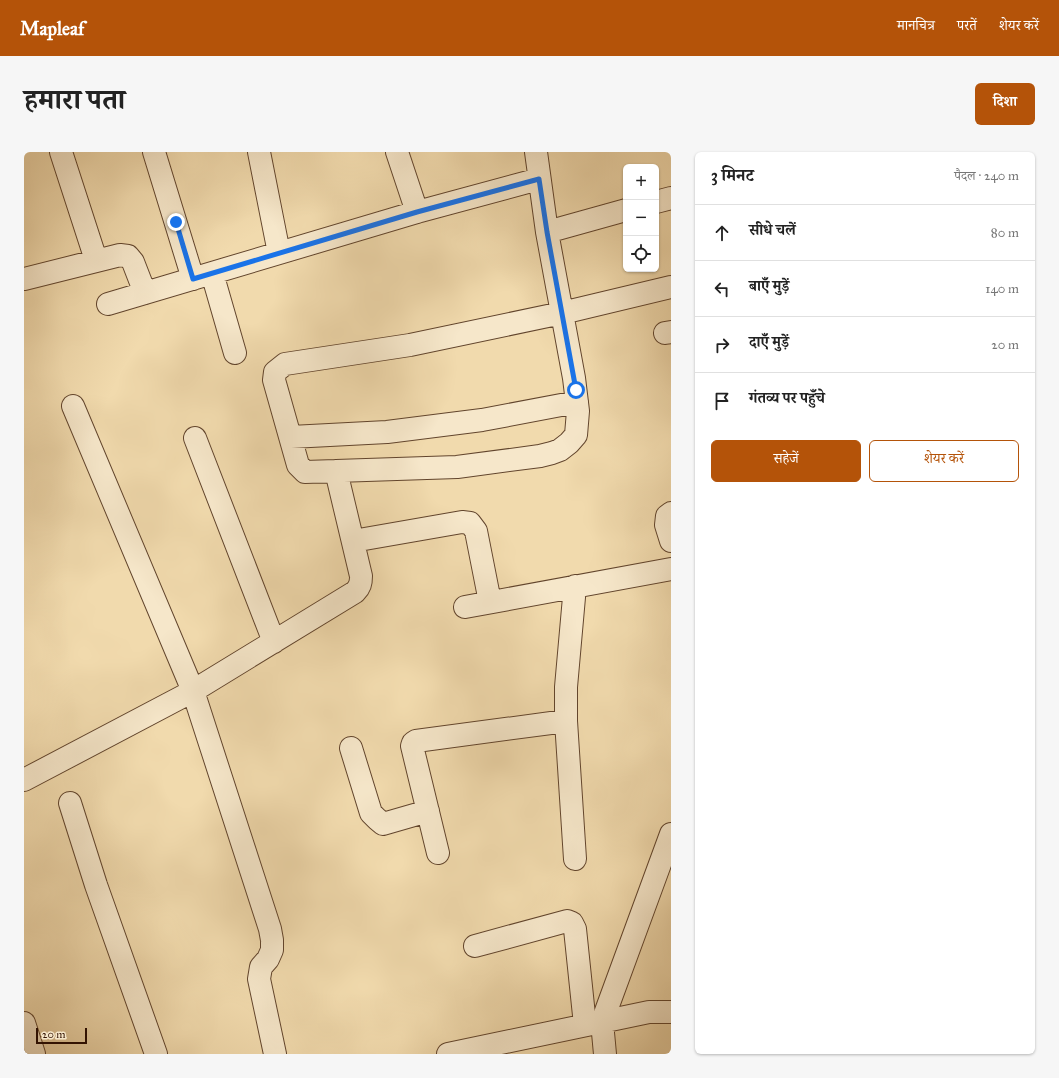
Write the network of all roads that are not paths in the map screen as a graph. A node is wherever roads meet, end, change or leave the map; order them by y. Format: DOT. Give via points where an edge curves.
graph roads {
  1 [pos="61,152"];
  2 [pos="154,152"];
  3 [pos="259,152"];
  4 [pos="397,152"];
  5 [pos="536,152"];
  6 [pos="539,179"];
  7 [pos="671,198"];
  8 [pos="659,201"];
  9 [pos="623,211"];
  10 [pos="417,212"];
  11 [pos="547,232"];
  12 [pos="280,253"];
  13 [pos="96,260"];
  14 [pos="203,276"];
  15 [pos="24,279"];
  16 [pos="671,287"];
  17 [pos="145,293"];
  18 [pos="108,304"];
  19 [pos="562,313"];
  20 [pos="235,353"];
  21 [pos="577,402"];
  22 [pos="73,406"];
  23 [pos="291,437"];
  24 [pos="195,438"];
  25 [pos="336,471"];
  26 [pos="671,512"];
  27 [pos="353,541"];
  28 [pos="671,541"];
  29 [pos="671,569"];
  30 [pos="575,586"];
  31 [pos="490,602"];
  32 [pos="464,607"];
  33 [pos="274,642"];
  34 [pos="193,691"];
  35 [pos="566,721"];
  36 [pos="351,748"];
  37 [pos="24,780"];
  38 [pos="70,803"];
  39 [pos="428,811"];
  40 [pos="671,834"];
  41 [pos="438,853"];
  42 [pos="575,859"];
  43 [pos="475,946"];
  44 [pos="671,1012"];
  45 [pos="24,1023"];
  46 [pos="593,1024"];
  47 [pos="459,1053"];
  48 [pos="34,1054"];
  49 [pos="156,1054"];
  50 [pos="275,1054"];
  51 [pos="605,1054"];
  1 -- 13 [label="street"];
  2 -- 14 [label="street"];
  3 -- 12 [label="street"];
  4 -- 10 [label="street"];
  5 -- 6 [label="street"];
  6 -- 10 [label="street"];
  6 -- 11 [label="street"];
  7 -- 8 [label="street"];
  9 -- 11 [label="street"];
  10 -- 12 [label="street"];
  11 -- 19 [label="street"];
  12 -- 14 [label="street"];
  13 -- 15 [label="street"];
  13 -- 17 [label="street" via="128,256 134,262"];
  14 -- 17 [label="street"];
  14 -- 20 [label="street"];
  16 -- 19 [label="street"];
  17 -- 18 [label="street"];
  19 -- 21 [label="street"];
  19 -- 23 [label="street" via="410,345 285,364 275,372 274,380"];
  21 -- 23 [label="street" via="482,420 387,432"];
  21 -- 25 [label="street" via="576,435 560,450 552,453 457,467"];
  22 -- 34 [label="street"];
  23 -- 25 [label="street" via="301,469 305,472"];
  24 -- 33 [label="street"];
  25 -- 27 [label="street"];
  26 -- 28 [label="street" via="667,516 666,525"];
  27 -- 31 [label="street" via="462,522 470,524 476,531"];
  27 -- 33 [label="street" via="361,576 359,588"];
  29 -- 30 [label="street"];
  30 -- 31 [label="street"];
  30 -- 35 [label="street" via="566,687"];
  31 -- 32 [label="street"];
  33 -- 34 [label="street"];
  34 -- 37 [label="street"];
  34 -- 50 [label="street" via="271,935 272,950 261,967 259,979"];
  35 -- 39 [label="street" via="416,741 412,746"];
  35 -- 42 [label="street"];
  36 -- 39 [label="street" via="372,813 377,819 384,824"];
  38 -- 49 [label="street"];
  39 -- 41 [label="street"];
  40 -- 46 [label="street"];
  43 -- 46 [label="street" via="567,921 572,923"];
  44 -- 46 [label="street" via="649,1012"];
  45 -- 48 [label="street"];
  46 -- 47 [label="street"];
  46 -- 51 [label="street"];
}
